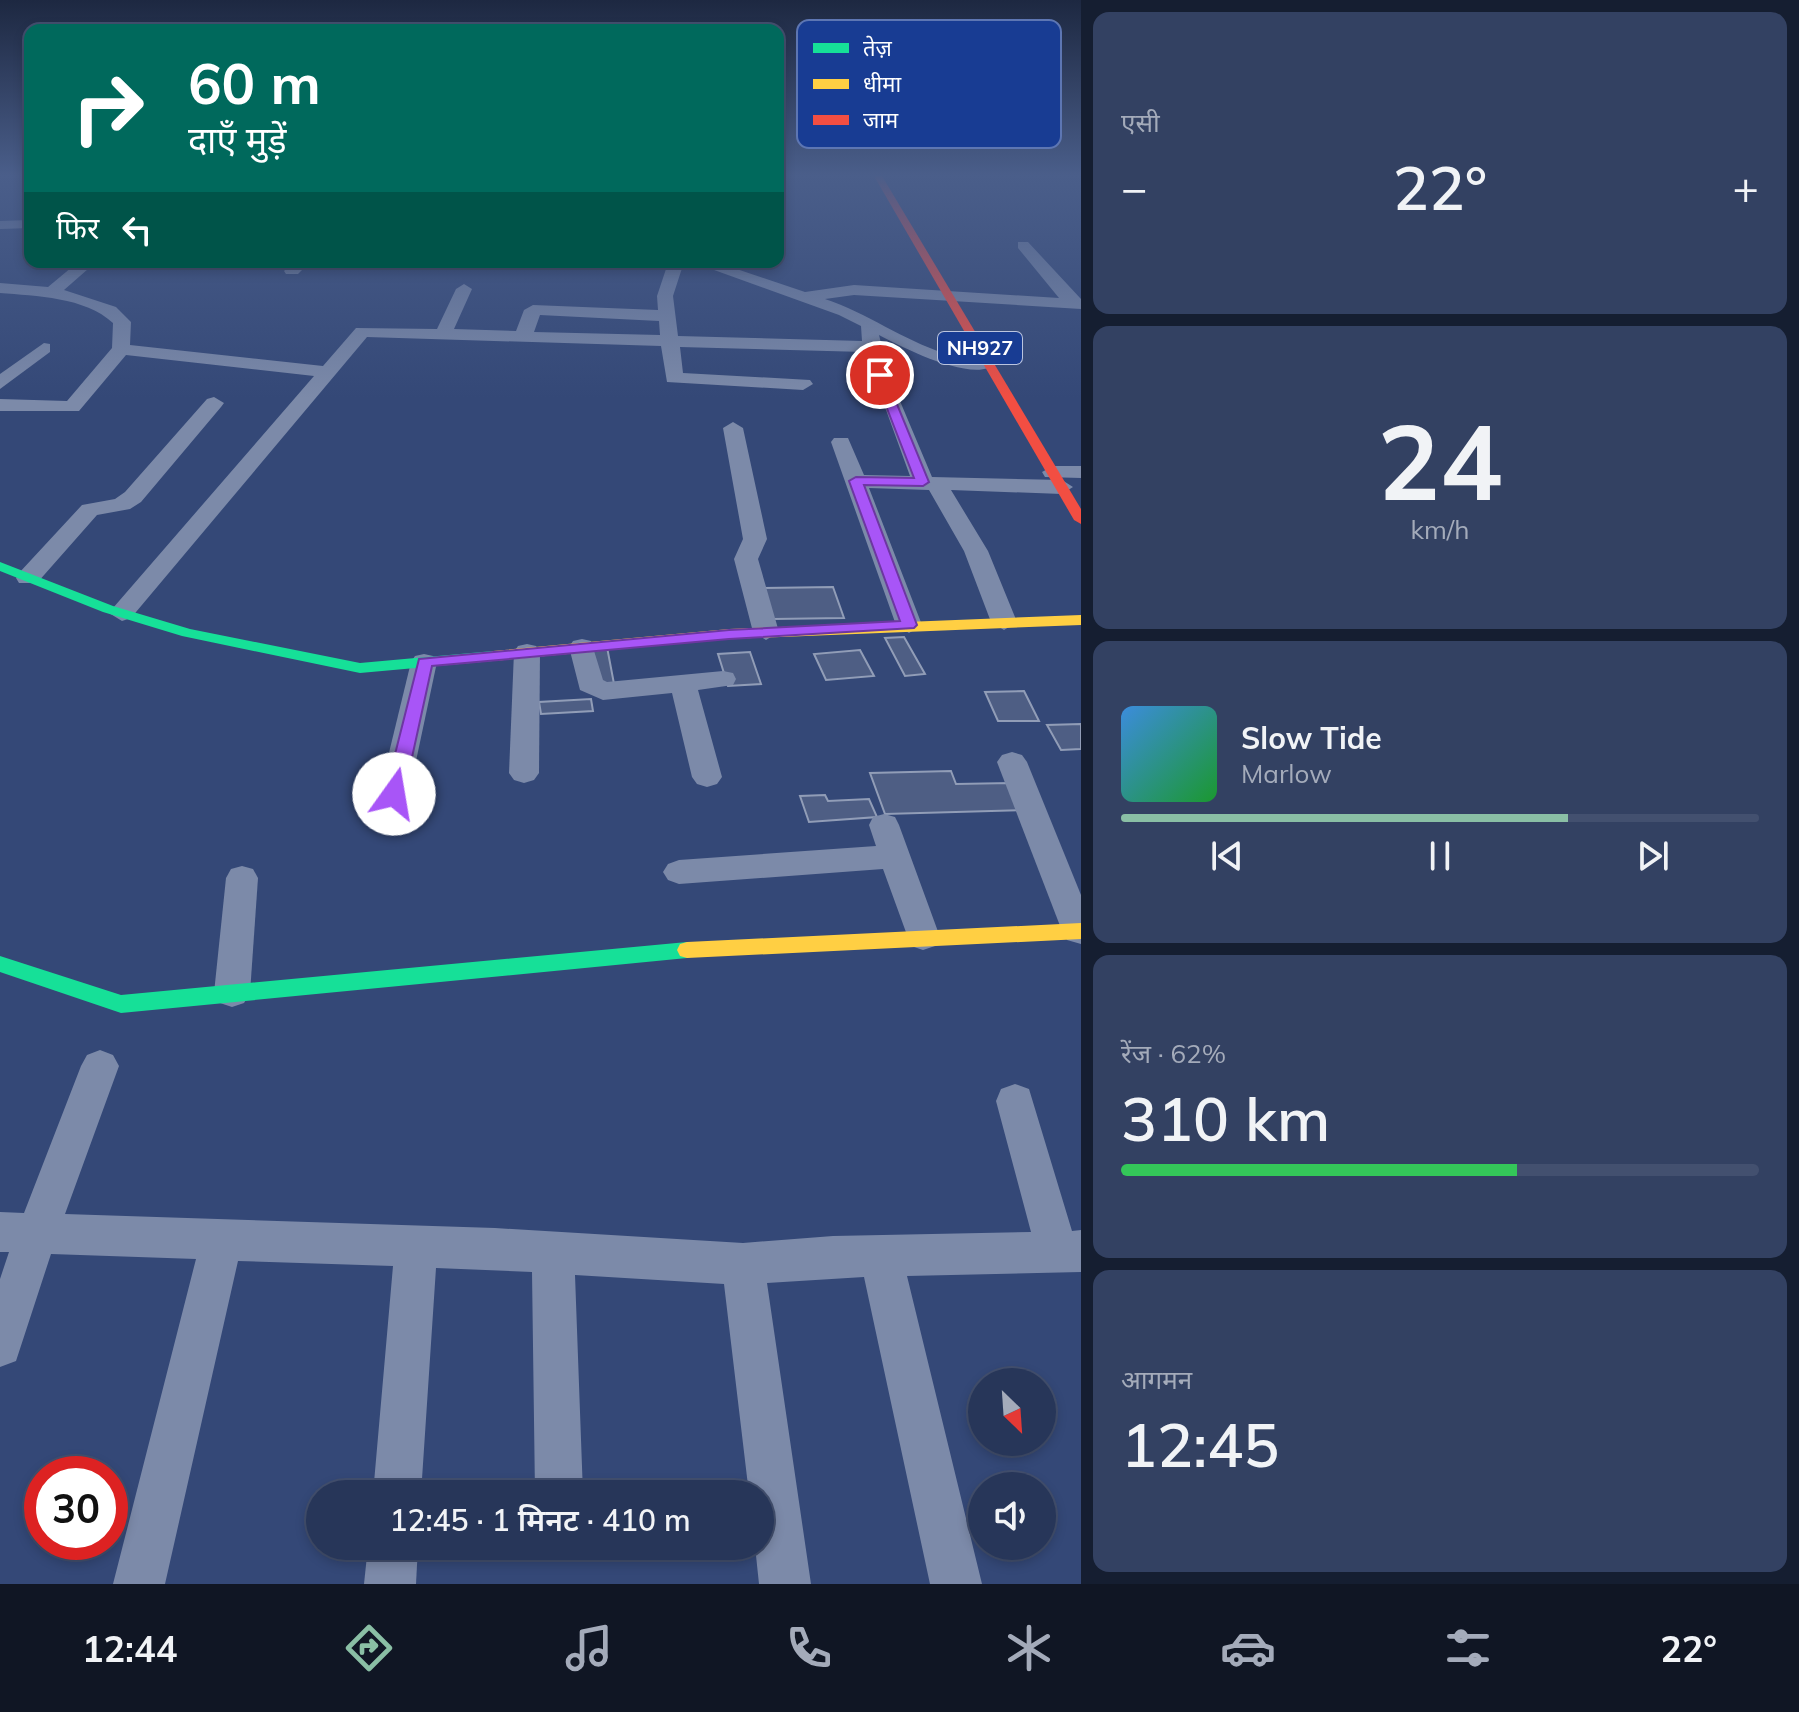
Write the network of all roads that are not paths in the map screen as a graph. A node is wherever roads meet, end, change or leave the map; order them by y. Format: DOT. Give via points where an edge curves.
graph roads {
  1 [pos="922,250"];
  2 [pos="1028,250"];
  3 [pos="81,268"];
  4 [pos="673,268"];
  5 [pos="717,268"];
  6 [pos="0,288"];
  7 [pos="464,289"];
  8 [pos="52,292"];
  9 [pos="800,297"];
  10 [pos="951,299"];
  11 [pos="1077,304"];
  12 [pos="667,316"];
  13 [pos="867,322"];
  14 [pos="443,334"];
  15 [pos="523,337"];
  16 [pos="670,342"];
  17 [pos="871,347"];
  18 [pos="44,348"];
  19 [pos="121,349"];
  20 [pos="988,363"];
  21 [pos="330,372"];
  22 [pos="0,383"];
  23 [pos="803,384"];
  24 [pos="214,403"];
  25 [pos="0,405"];
  26 [pos="733,428"];
  27 [pos="841,442"];
  28 [pos="1081,472"];
  29 [pos="1057,480"];
  30 [pos="856,481"];
  31 [pos="929,483"];
  32 [pos="1081,520"];
  33 [pos="0,566"];
  34 [pos="28,578"];
  35 [pos="122,613"];
  36 [pos="1081,620"];
  37 [pos="1004,622"];
  38 [pos="909,625"];
  39 [pos="766,632"];
  40 [pos="582,647"];
  41 [pos="527,652"];
  42 [pos="424,662"];
  43 [pos="723,679"];
  44 [pos="683,684"];
  45 [pos="1012,762"];
  46 [pos="524,773"];
  47 [pos="707,777"];
  48 [pos="394,794"];
  49 [pos="884,825"];
  50 [pos="895,856"];
  51 [pos="679,872"];
  52 [pos="242,878"];
  53 [pos="1080,931"];
  54 [pos="923,937"];
  55 [pos="0,964"];
  56 [pos="232,993"];
  57 [pos="100,1066"];
  58 [pos="1015,1101"];
  59 [pos="18,1234"];
  60 [pos="222,1238"];
  61 [pos="416,1246"];
  62 [pos="1069,1251"];
  63 [pos="553,1252"];
  64 [pos="881,1256"];
  65 [pos="743,1264"];
  66 [pos="0,1345"];
  67 [pos="398,1480"];
  68 [pos="559,1480"];
  69 [pos="392,1560"];
  70 [pos="139,1584"];
  71 [pos="390,1584"];
  72 [pos="785,1584"];
  73 [pos="956,1584"];
  1 -- 10 [label="main road, NH927"];
  2 -- 11 [label="street"];
  3 -- 8 [label="street"];
  4 -- 12 [label="street" via="665,296"];
  5 -- 9 [label="street"];
  6 -- 8 [label="street"];
  7 -- 14 [label="street"];
  8 -- 19 [label="street" via="110,311 122,322"];
  9 -- 10 [label="street" via="854,290"];
  9 -- 13 [label="street"];
  10 -- 11 [label="street"];
  10 -- 20 [label="main road, NH927"];
  12 -- 15 [label="street" via="533,310"];
  12 -- 16 [label="street"];
  13 -- 17 [label="street"];
  13 -- 20 [label="street" via="941,359"];
  14 -- 15 [label="street"];
  14 -- 21 [label="street" via="362,332"];
  15 -- 16 [label="street"];
  16 -- 17 [label="street"];
  16 -- 23 [label="street" via="674,378"];
  17 -- 31 [label="street"];
  18 -- 22 [label="street"];
  19 -- 21 [label="street"];
  19 -- 25 [label="street" via="77,405"];
  20 -- 29 [label="main road, NH927"];
  21 -- 35 [label="street"];
  24 -- 34 [label="street" via="133,497 90,510"];
  26 -- 39 [label="street" via="755,539 746,559"];
  27 -- 30 [label="street"];
  28 -- 29 [label="street"];
  29 -- 31 [label="street"];
  29 -- 32 [label="main road, NH927"];
  30 -- 31 [label="street"];
  30 -- 38 [label="street"];
  31 -- 37 [label="street" via="976,551"];
  33 -- 34 [label="main road"];
  34 -- 35 [label="main road"];
  35 -- 42 [label="main road" via="187,633 343,666"];
  36 -- 37 [label="main road"];
  37 -- 38 [label="main road"];
  38 -- 39 [label="main road"];
  39 -- 40 [label="main road"];
  40 -- 41 [label="main road"];
  40 -- 44 [label="street" via="595,689"];
  41 -- 42 [label="main road"];
  41 -- 46 [label="street"];
  42 -- 48 [label="street"];
  43 -- 44 [label="street"];
  44 -- 47 [label="street"];
  45 -- 53 [label="street"];
  49 -- 50 [label="street"];
  50 -- 51 [label="street"];
  50 -- 54 [label="street"];
  52 -- 56 [label="street"];
  53 -- 54 [label="main road"];
  54 -- 56 [label="main road" via="642,952"];
  55 -- 56 [label="main road" via="121,1004"];
  57 -- 59 [label="street"];
  58 -- 62 [label="street"];
  59 -- 60 [label="street"];
  59 -- 66 [label="street"];
  60 -- 61 [label="street"];
  60 -- 70 [label="street"];
  61 -- 63 [label="street"];
  61 -- 67 [label="street"];
  62 -- 64 [label="street"];
  63 -- 65 [label="street"];
  63 -- 68 [label="street"];
  64 -- 65 [label="street"];
  64 -- 73 [label="street"];
  65 -- 72 [label="street"];
  69 -- 71 [label="street"];
}
